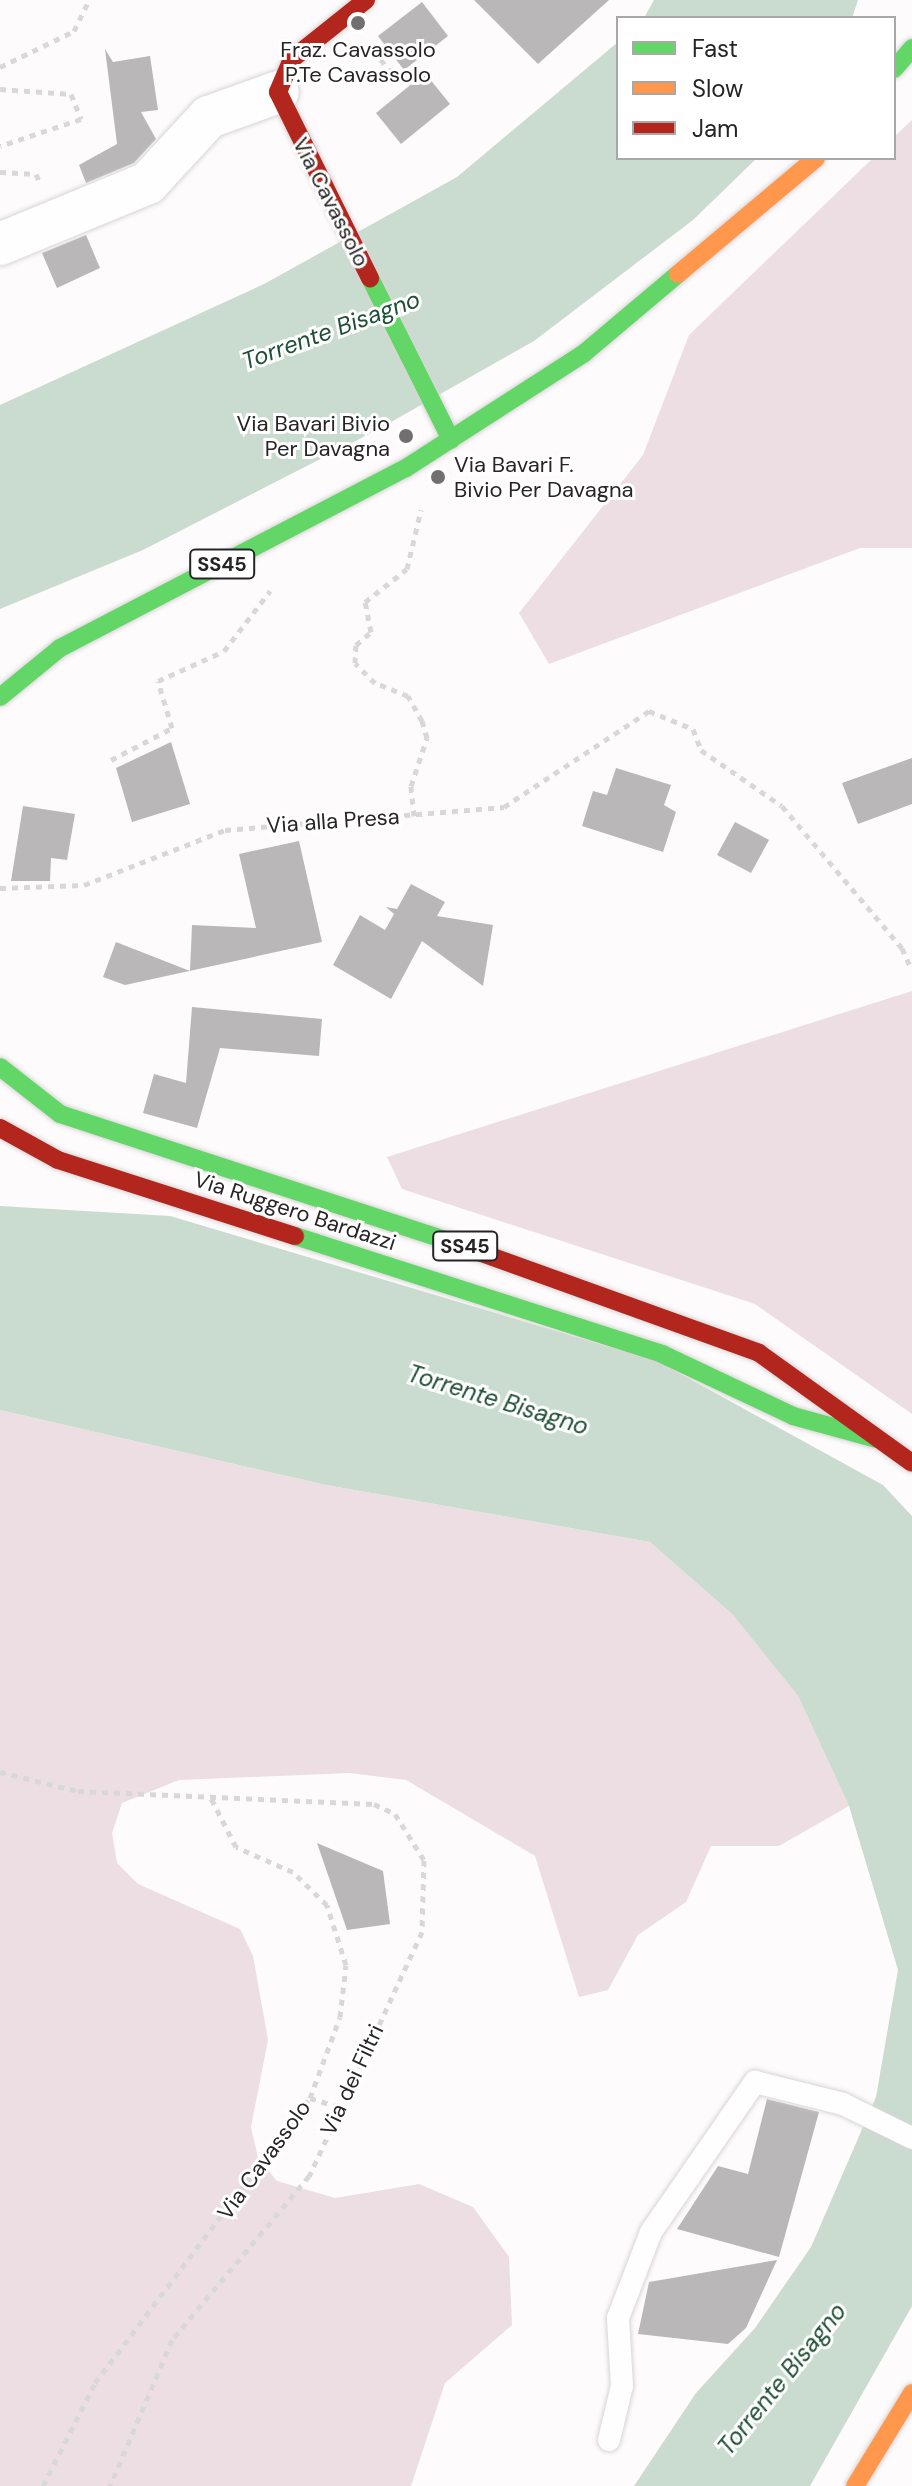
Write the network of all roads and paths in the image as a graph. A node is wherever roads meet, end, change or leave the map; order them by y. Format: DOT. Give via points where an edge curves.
graph roads {
  1 [pos="89,0"];
  2 [pos="366,0"];
  3 [pos="912,48"];
  4 [pos="0,67"];
  5 [pos="896,67"];
  6 [pos="0,89"];
  7 [pos="282,103"];
  8 [pos="0,146"];
  9 [pos="814,160"];
  10 [pos="0,244"];
  11 [pos="451,440"];
  12 [pos="277,535"];
  13 [pos="414,550"];
  14 [pos="0,697"];
  15 [pos="111,760"];
  16 [pos="414,816"];
  17 [pos="0,888"];
  18 [pos="912,970"];
  19 [pos="0,1067"];
  20 [pos="0,1128"];
  21 [pos="895,1444"];
  22 [pos="912,1463"];
  23 [pos="0,1772"];
  24 [pos="211,1798"];
  25 [pos="310,2098"];
  26 [pos="340,2107"];
  27 [pos="912,2138"];
  28 [pos="912,2393"];
  29 [pos="609,2440"];
  30 [pos="43,2486"];
  31 [pos="110,2486"];
  32 [pos="855,2486"];
  1 -- 4 [label="path" via="74,31"];
  2 -- 7 [label="main road" via="292,59"];
  3 -- 5 [label="main road"];
  6 -- 8 [label="path" via="71,94 81,119"];
  7 -- 10 [label="street" via="209,117 148,183"];
  7 -- 11 [label="main road, Via Cavassolo"];
  9 -- 11 [label="main road, SS45" via="583,354"];
  11 -- 12 [label="main road, SS45"];
  12 -- 14 [label="main road, SS45" via="60,648"];
  12 -- 15 [label="path" via="284,569 224,651 158,681 172,728"];
  13 -- 16 [label="path" via="403,576 365,602 371,632 356,645 355,663 375,683 408,696 422,721 427,738 411,786"];
  16 -- 17 [label="path, Via alla Presa" via="225,830 84,885"];
  16 -- 18 [label="path, Via alla Presa" via="504,807 649,711 693,729 701,750 782,806 902,948"];
  19 -- 21 [label="main road, SS45" via="60,1114 630,1301 759,1353"];
  20 -- 21 [label="main road, Via Ruggero Bardazzi" via="58,1160 662,1354 793,1416"];
  21 -- 22 [label="main road, SS45"];
  23 -- 24 [label="path, Via dei Filtri" via="78,1791"];
  24 -- 25 [label="path, Via Cavassolo" via="236,1847 293,1872 327,1905 346,1965 340,2017"];
  24 -- 26 [label="path, Via dei Filtri" via="374,1804 395,1814 414,1836 424,1860 422,1932"];
  25 -- 26 [label="path"];
  25 -- 30 [label="path, Via Cavassolo" via="95,2383"];
  26 -- 31 [label="path, Via dei Filtri" via="309,2176 172,2340"];
  27 -- 29 [label="lane" via="843,2104 766,2081 747,2091 651,2232 618,2318 622,2386"];
  28 -- 32 [label="main road"];
}
